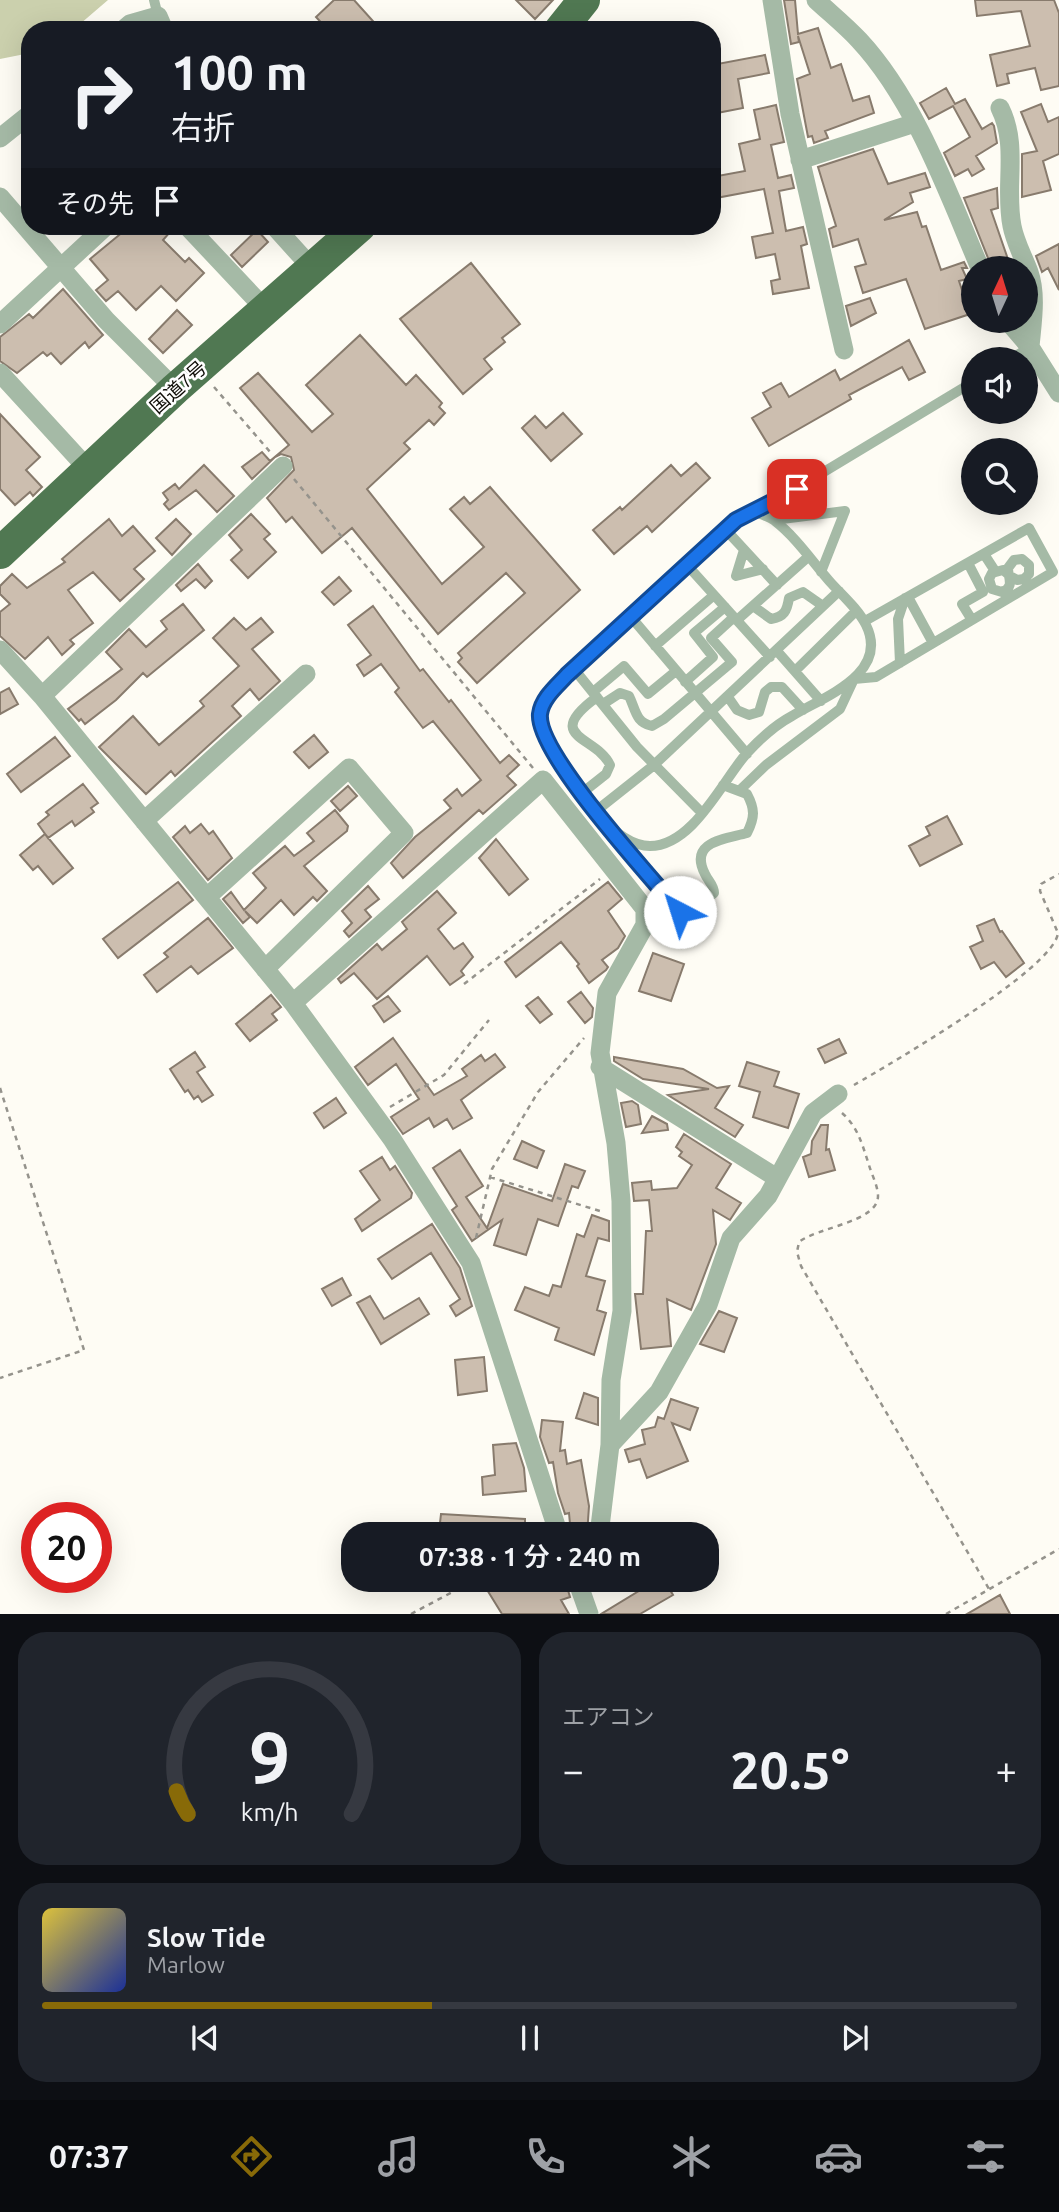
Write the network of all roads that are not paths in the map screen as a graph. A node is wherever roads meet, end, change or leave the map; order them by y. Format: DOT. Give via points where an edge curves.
graph roads {
  1 [pos="584,0"];
  2 [pos="772,0"];
  3 [pos="816,0"];
  4 [pos="159,15"];
  5 [pos="140,21"];
  6 [pos="567,21"];
  7 [pos="1000,108"];
  8 [pos="21,121"];
  9 [pos="915,123"];
  10 [pos="0,138"];
  11 [pos="800,159"];
  12 [pos="0,197"];
  13 [pos="21,221"];
  14 [pos="34,235"];
  15 [pos="96,235"];
  16 [pos="195,235"];
  17 [pos="282,235"];
  18 [pos="350,235"];
  19 [pos="975,256"];
  20 [pos="62,267"];
  21 [pos="312,268"];
  22 [pos="265,309"];
  23 [pos="0,324"];
  24 [pos="1018,333"];
  25 [pos="1030,347"];
  26 [pos="844,350"];
  27 [pos="1038,360"];
  28 [pos="0,373"];
  29 [pos="186,379"];
  30 [pos="961,389"];
  31 [pos="1059,393"];
  32 [pos="283,466"];
  33 [pos="88,469"];
  34 [pos="751,511"];
  35 [pos="774,520"];
  36 [pos="726,530"];
  37 [pos="3,545"];
  38 [pos="744,550"];
  39 [pos="984,554"];
  40 [pos="1044,555"];
  41 [pos="808,557"];
  42 [pos="968,563"];
  43 [pos="687,565"];
  44 [pos="1029,565"];
  45 [pos="763,569"];
  46 [pos="996,571"];
  47 [pos="821,572"];
  48 [pos="1009,575"];
  49 [pos="777,585"];
  50 [pos="839,591"];
  51 [pos="714,595"];
  52 [pos="907,598"];
  53 [pos="753,606"];
  54 [pos="823,606"];
  55 [pos="725,607"];
  56 [pos="856,611"];
  57 [pos="631,617"];
  58 [pos="736,619"];
  59 [pos="972,620"];
  60 [pos="865,621"];
  61 [pos="933,643"];
  62 [pos="655,646"];
  63 [pos="0,650"];
  64 [pos="774,654"];
  65 [pos="900,663"];
  66 [pos="574,669"];
  67 [pos="676,671"];
  68 [pos="795,671"];
  69 [pos="306,674"];
  70 [pos="854,679"];
  71 [pos="685,682"];
  72 [pos="695,694"];
  73 [pos="42,696"];
  74 [pos="728,697"];
  75 [pos="598,698"];
  76 [pos="821,701"];
  77 [pos="803,710"];
  78 [pos="710,713"];
  79 [pos="747,754"];
  80 [pos="654,765"];
  81 [pos="723,785"];
  82 [pos="740,790"];
  83 [pos="582,793"];
  84 [pos="596,811"];
  85 [pos="702,813"];
  86 [pos="144,821"];
  87 [pos="611,829"];
  88 [pos="206,897"];
  89 [pos="265,969"];
  90 [pos="293,1003"];
  91 [pos="600,1067"];
  92 [pos="838,1094"];
  93 [pos="777,1178"];
  94 [pos="610,1444"];
  95 [pos="555,1522"];
  96 [pos="601,1522"];
  1 -- 6 [label="highway"];
  2 -- 11 [label="street"];
  3 -- 9 [label="street" via="860,41"];
  4 -- 5 [label="street"];
  7 -- 25 [label="street" via="1011,144 1012,225 1030,274 1034,301"];
  8 -- 10 [label="street"];
  9 -- 11 [label="street"];
  9 -- 19 [label="street"];
  11 -- 26 [label="street"];
  12 -- 13 [label="street"];
  14 -- 20 [label="street"];
  15 -- 20 [label="street"];
  16 -- 22 [label="street"];
  17 -- 21 [label="street"];
  18 -- 21 [label="highway, 国道7号"];
  20 -- 23 [label="street"];
  20 -- 29 [label="street" via="106,320"];
  21 -- 22 [label="highway, 国道7号"];
  22 -- 29 [label="highway, 国道7号"];
  24 -- 25 [label="street"];
  27 -- 31 [label="street"];
  28 -- 33 [label="street"];
  29 -- 33 [label="highway, 国道7号"];
  30 -- 34 [label="lane" via="774,502"];
  32 -- 73 [label="street"];
  33 -- 37 [label="highway, 国道7号"];
  34 -- 35 [label="lane"];
  34 -- 36 [label="lane"];
  35 -- 41 [label="lane"];
  35 -- 47 [label="lane" via="845,511"];
  36 -- 38 [label="lane"];
  36 -- 43 [label="lane"];
  38 -- 45 [label="lane"];
  38 -- 45 [label="lane" via="736,576"];
  39 -- 40 [label="lane" via="1029,528"];
  39 -- 42 [label="lane"];
  39 -- 46 [label="lane"];
  40 -- 44 [label="lane"];
  40 -- 59 [label="lane" via="1053,572"];
  41 -- 47 [label="lane"];
  41 -- 49 [label="lane"];
  42 -- 52 [label="lane"];
  42 -- 59 [label="lane" via="984,592 962,604"];
  43 -- 51 [label="lane"];
  43 -- 57 [label="lane"];
  44 -- 48 [label="lane" via="1024,579"];
  44 -- 48 [label="lane" via="1014,560"];
  45 -- 49 [label="lane"];
  46 -- 48 [label="lane"];
  46 -- 48 [label="lane" via="989,579 995,591 1008,588"];
  47 -- 50 [label="lane"];
  49 -- 53 [label="lane"];
  50 -- 54 [label="lane"];
  50 -- 56 [label="lane"];
  51 -- 55 [label="lane"];
  51 -- 62 [label="lane"];
  52 -- 60 [label="lane"];
  52 -- 61 [label="lane"];
  52 -- 65 [label="lane" via="898,619"];
  53 -- 54 [label="lane" via="771,620 787,611 789,598 803,592"];
  53 -- 58 [label="lane"];
  54 -- 64 [label="lane"];
  55 -- 58 [label="lane"];
  55 -- 71 [label="lane" via="694,633 713,657"];
  56 -- 60 [label="lane"];
  56 -- 68 [label="lane"];
  57 -- 62 [label="lane"];
  57 -- 66 [label="lane"];
  58 -- 64 [label="lane"];
  58 -- 72 [label="lane" via="711,638 732,662"];
  59 -- 61 [label="lane"];
  60 -- 70 [label="lane" via="871,646 867,663"];
  61 -- 65 [label="lane"];
  62 -- 67 [label="lane"];
  63 -- 73 [label="street"];
  64 -- 68 [label="lane"];
  64 -- 74 [label="lane"];
  65 -- 70 [label="lane" via="876,677"];
  66 -- 75 [label="lane"];
  66 -- 83 [label="lane" via="545,699 540,716 545,736"];
  67 -- 71 [label="lane"];
  67 -- 75 [label="lane" via="648,694 624,666"];
  68 -- 76 [label="lane"];
  69 -- 86 [label="street"];
  70 -- 76 [label="lane"];
  70 -- 82 [label="lane" via="840,709"];
  71 -- 72 [label="lane"];
  72 -- 75 [label="lane" via="652,726 635,715 629,696 620,693"];
  72 -- 78 [label="lane"];
  73 -- 86 [label="street"];
  74 -- 77 [label="lane" via="749,715 759,712 765,692 782,687"];
  74 -- 78 [label="lane"];
  75 -- 80 [label="lane"];
  75 -- 83 [label="lane" via="579,710 574,728 577,738 606,755 610,765 606,774"];
  76 -- 77 [label="lane"];
  77 -- 79 [label="lane" via="771,730"];
  78 -- 79 [label="lane"];
  78 -- 80 [label="lane"];
  79 -- 81 [label="lane"];
  80 -- 84 [label="lane"];
  80 -- 85 [label="lane"];
  81 -- 82 [label="lane"];
  81 -- 85 [label="lane"];
  82 -- 87 [label="lane" via="754,806 754,820 747,832 720,837 703,851 701,861 714,893 688,913 680,912"];
  83 -- 84 [label="lane"];
  84 -- 87 [label="lane"];
  85 -- 87 [label="lane" via="671,841 650,846"];
  86 -- 88 [label="street"];
  88 -- 89 [label="street"];
  88 -- 89 [label="street" via="349,768 404,833"];
  89 -- 90 [label="street"];
  90 -- 91 [label="street" via="543,780 645,909 645,925 607,993"];
  90 -- 95 [label="street" via="375,1116 471,1263"];
  91 -- 93 [label="street"];
  91 -- 94 [label="street" via="613,1116 621,1218 622,1311 611,1380"];
  92 -- 93 [label="street" via="813,1113"];
  93 -- 94 [label="street" via="768,1196 731,1238 708,1305 659,1392"];
  94 -- 96 [label="street"];
}
